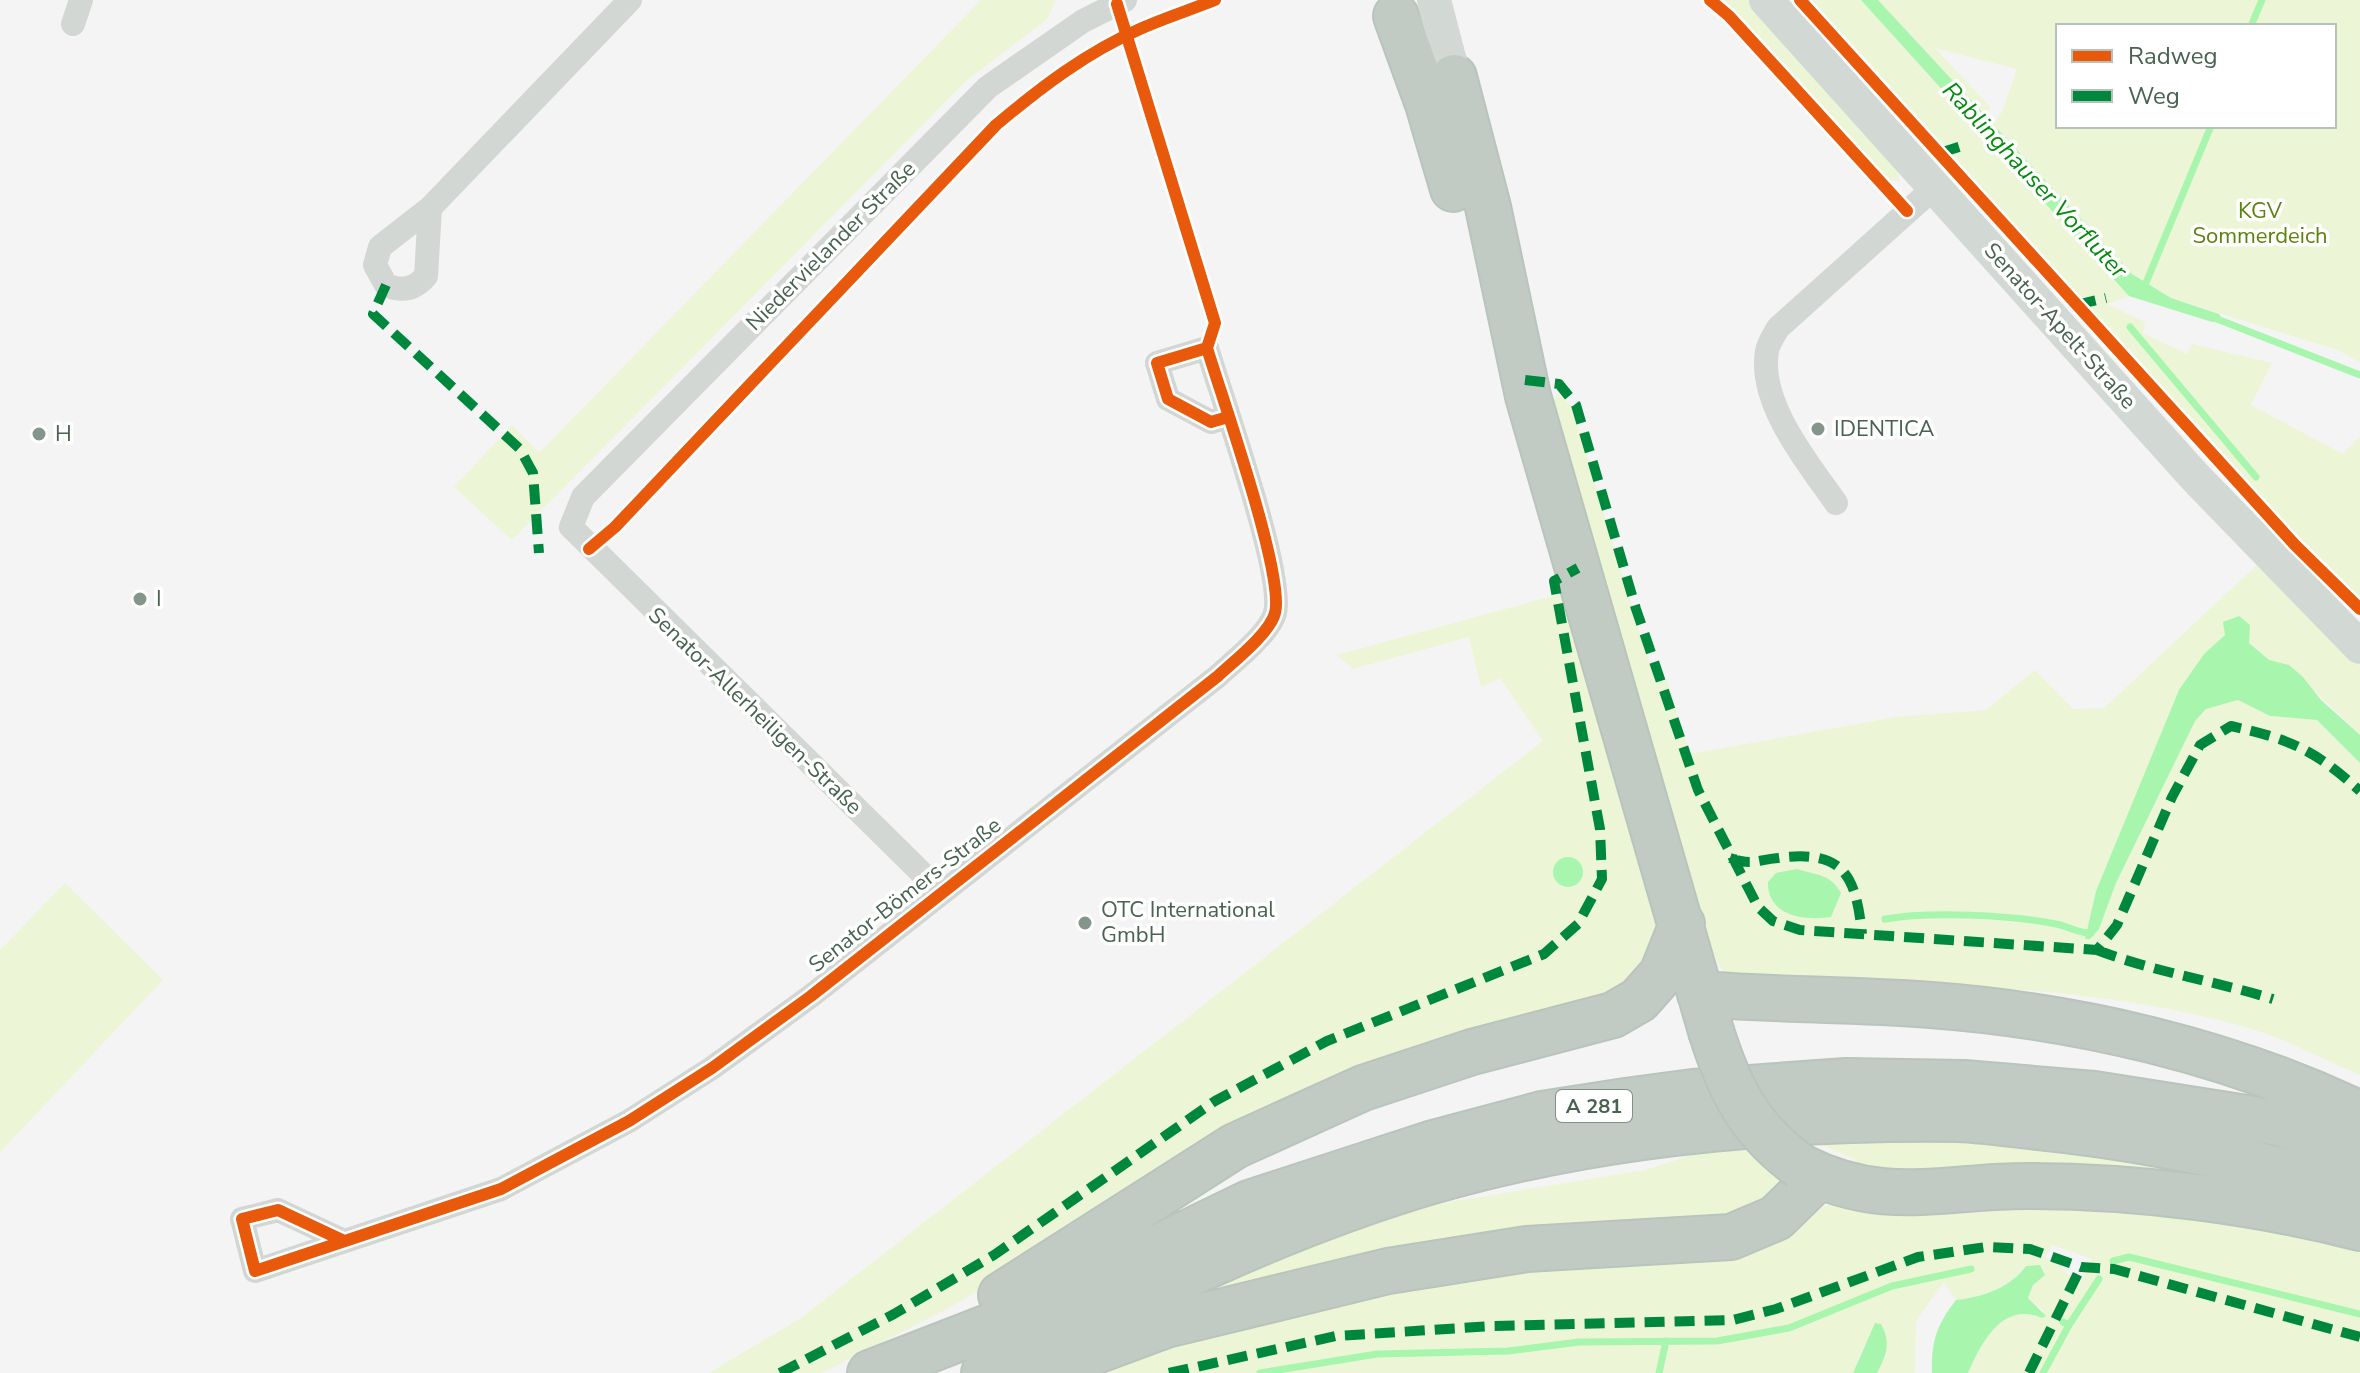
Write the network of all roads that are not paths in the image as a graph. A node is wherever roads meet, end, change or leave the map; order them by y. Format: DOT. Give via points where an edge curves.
graph roads {
  1 [pos="81,0"];
  2 [pos="630,0"];
  3 [pos="1125,0"];
  4 [pos="1766,0"];
  5 [pos="1407,5"];
  6 [pos="73,24"];
  7 [pos="1454,77"];
  8 [pos="1935,187"];
  9 [pos="430,208"];
  10 [pos="1528,396"];
  11 [pos="1228,417"];
  12 [pos="1836,503"];
  13 [pos="571,527"];
  14 [pos="2360,647"];
  15 [pos="941,892"];
  16 [pos="1682,924"];
  17 [pos="1705,1012"];
  18 [pos="2360,1114"];
  19 [pos="2360,1150"];
  20 [pos="1810,1172"];
  21 [pos="2360,1192"];
  22 [pos="2360,1228"];
  23 [pos="342,1240"];
  24 [pos="869,1373"];
  25 [pos="984,1373"];
  26 [pos="1036,1373"];
  1 -- 6 [label="street"];
  2 -- 9 [label="street"];
  3 -- 13 [label="street, Niedervielander Straße" via="988,87 583,497"];
  4 -- 8 [label="street, Senator-Apelt-Straße"];
  5 -- 7 [label="street"];
  5 -- 10 [label="highway" via="1428,104 1475,263"];
  7 -- 10 [label="highway"];
  8 -- 12 [label="street" via="1778,328 1767,350 1769,383 1788,435"];
  8 -- 14 [label="street, Senator-Apelt-Straße" via="2195,477"];
  10 -- 16 [label="highway"];
  11 -- 15 [label="street, Senator-Bömers-Straße" via="1274,571 1275,614 1218,676"];
  13 -- 15 [label="street, Senator-Allerheiligen-Straße"];
  15 -- 23 [label="street, Senator-Bömers-Straße" via="799,1005 629,1121 501,1189"];
  16 -- 17 [label="highway"];
  16 -- 24 [label="highway" via="1662,974 1639,1000 1613,1015 1472,1052 1363,1088 1235,1146"];
  17 -- 18 [label="highway" via="1932,1005 2059,1020 2175,1047 2317,1093"];
  17 -- 20 [label="highway, bridge" via="1724,1072 1751,1121 1774,1147"];
  19 -- 24 [label="highway, A 281" via="2278,1123 2094,1094 1964,1083 1846,1081 1626,1101 1542,1114 1430,1144 1249,1203 1012,1318"];
  20 -- 22 [label="highway" via="1859,1190 1893,1193 2028,1186 2182,1196 2302,1213"];
  20 -- 26 [label="highway" via="1776,1218 1731,1237 1527,1249 1388,1271 1166,1325"];
  21 -- 25 [label="highway, A 281" via="2255,1162 2086,1132 1961,1119 1728,1127 1588,1146 1433,1181 1218,1260"];
}
